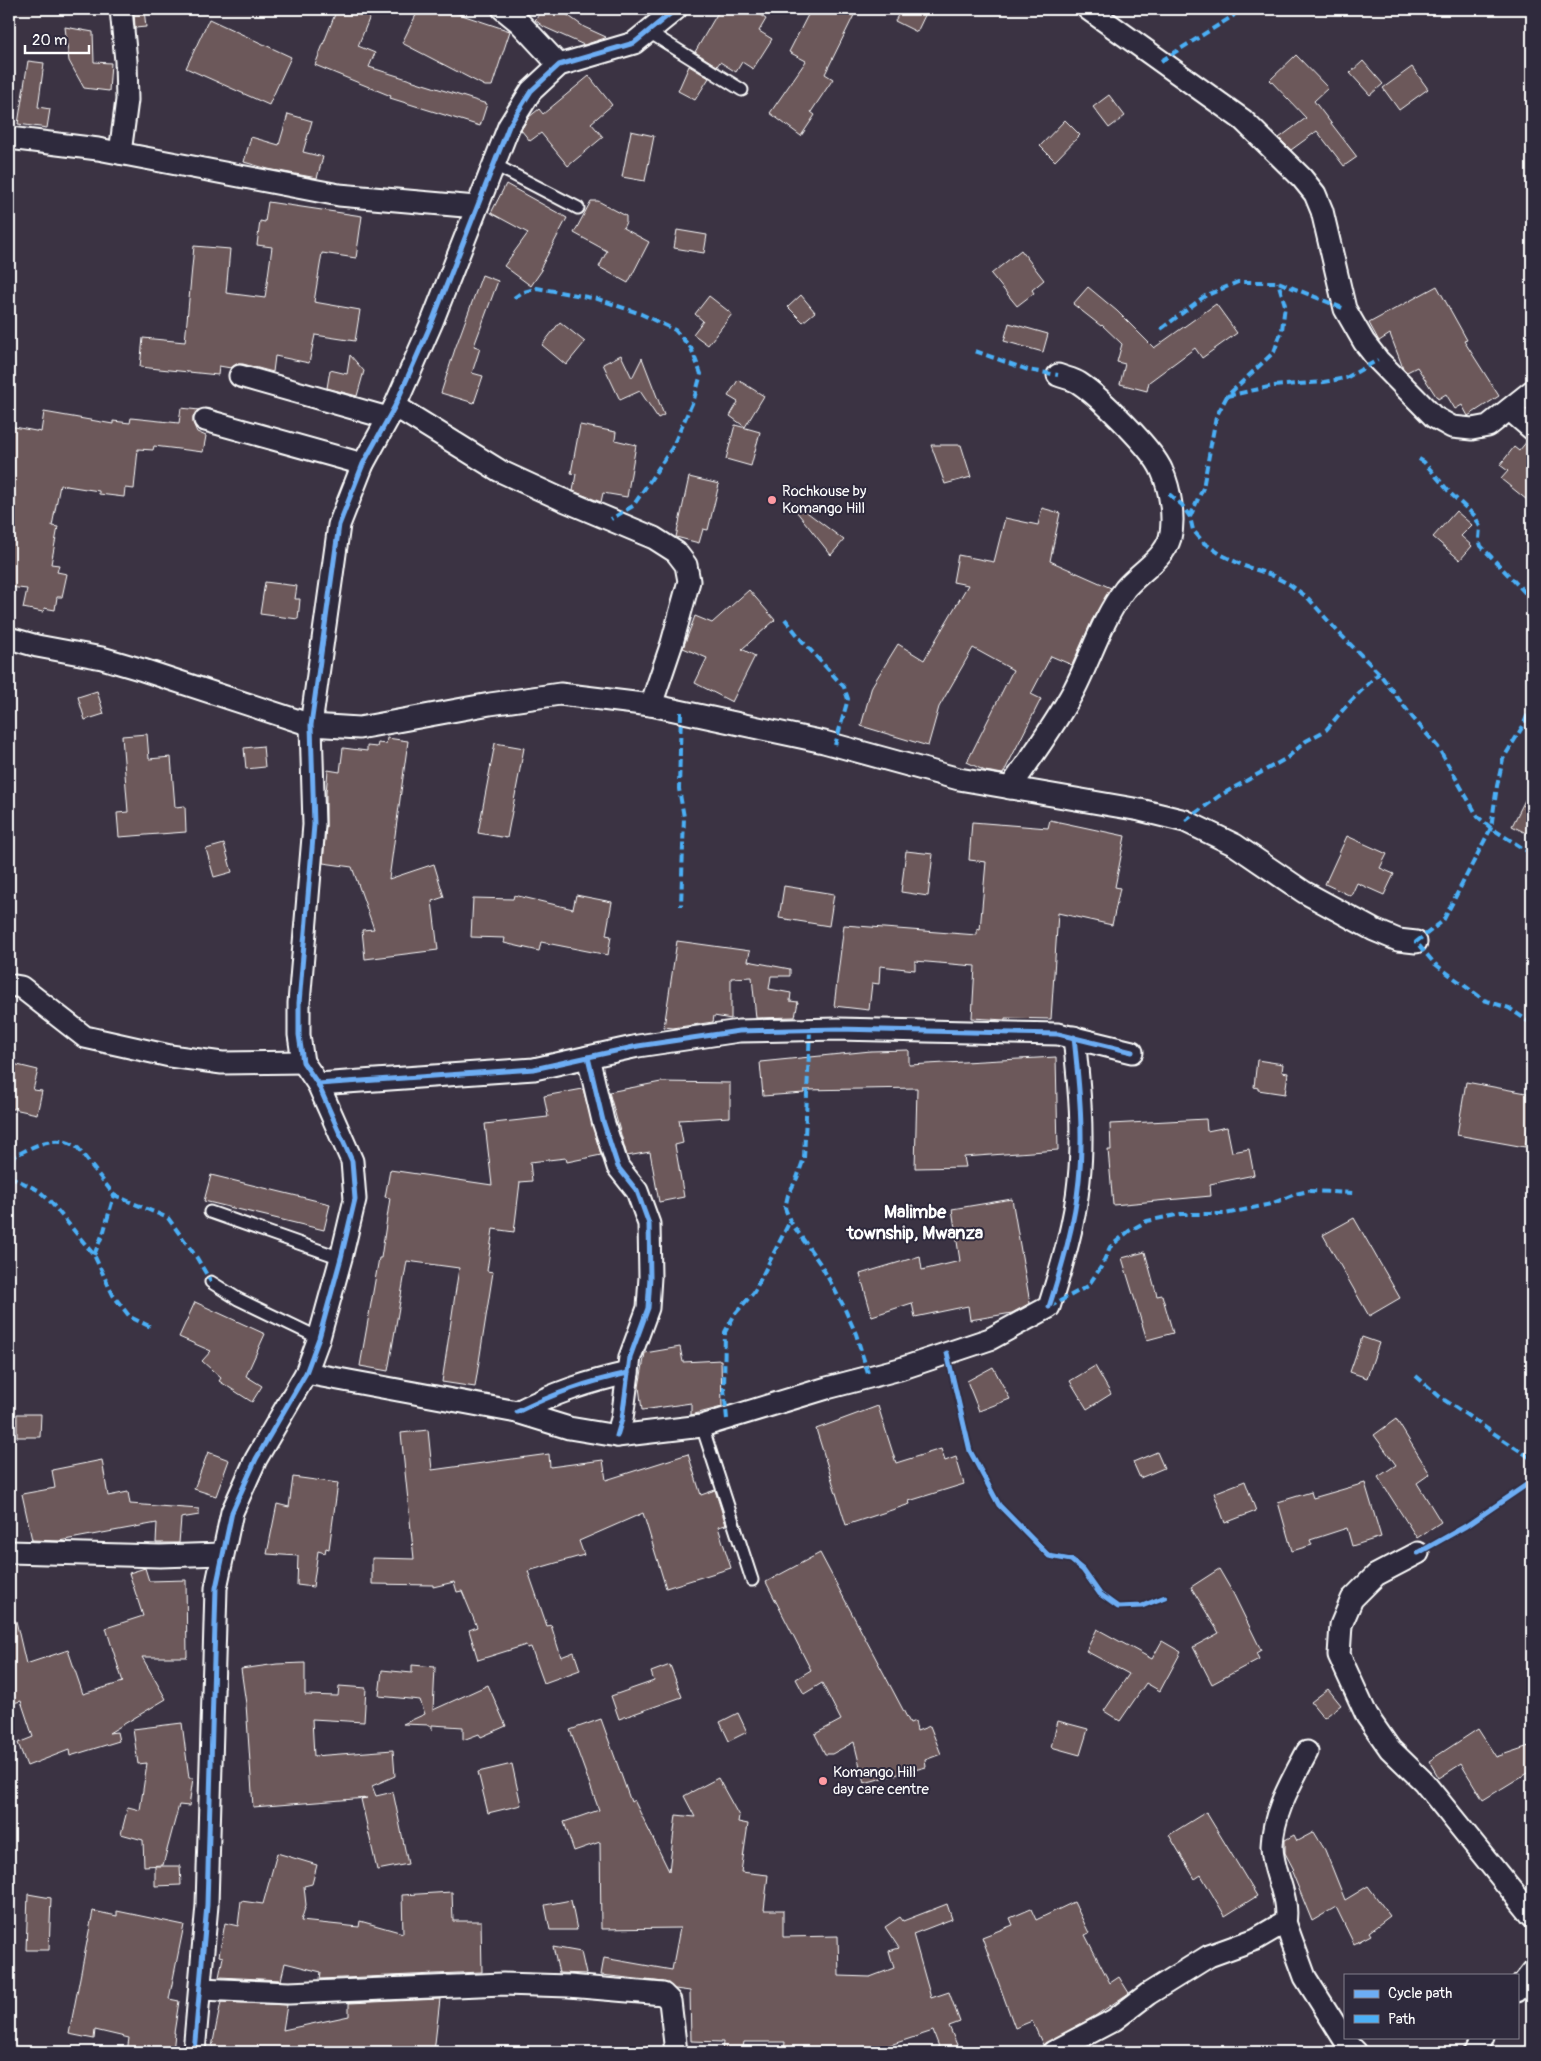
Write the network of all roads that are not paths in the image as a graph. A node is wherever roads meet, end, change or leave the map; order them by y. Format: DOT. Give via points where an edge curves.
graph roads {
  1 [pos="121,9"];
  2 [pos="503,9"];
  3 [pos="676,9"];
  4 [pos="1088,9"];
  5 [pos="649,32"];
  6 [pos="559,65"];
  7 [pos="742,90"];
  8 [pos="9,138"];
  9 [pos="120,153"];
  10 [pos="494,164"];
  11 [pos="476,207"];
  12 [pos="578,208"];
  13 [pos="240,376"];
  14 [pos="1058,376"];
  15 [pos="1532,391"];
  16 [pos="1510,410"];
  17 [pos="392,412"];
  18 [pos="205,420"];
  19 [pos="1532,429"];
  20 [pos="363,464"];
  21 [pos="9,638"];
  22 [pos="652,705"];
  23 [pos="311,725"];
  24 [pos="1010,788"];
  25 [pos="1416,942"];
  26 [pos="9,985"];
  27 [pos="1074,1038"];
  28 [pos="1132,1052"];
  29 [pos="588,1057"];
  30 [pos="304,1062"];
  31 [pos="318,1084"];
  32 [pos="210,1212"];
  33 [pos="341,1258"];
  34 [pos="211,1282"];
  35 [pos="319,1338"];
  36 [pos="306,1373"];
  37 [pos="628,1373"];
  38 [pos="517,1412"];
  39 [pos="702,1426"];
  40 [pos="617,1436"];
  41 [pos="9,1552"];
  42 [pos="1418,1553"];
  43 [pos="222,1554"];
  44 [pos="752,1580"];
  45 [pos="1307,1752"];
  46 [pos="1532,1916"];
  47 [pos="1285,1922"];
  48 [pos="1532,1972"];
  49 [pos="201,1989"];
  50 [pos="1518,1990"];
  51 [pos="1482,2038"];
  52 [pos="194,2052"];
  53 [pos="676,2052"];
  54 [pos="1053,2052"];
  55 [pos="1356,2052"];
  56 [pos="1475,2052"];
  1 -- 9 [label="street" via="127,100"];
  2 -- 6 [label="street"];
  3 -- 5 [label="street"];
  4 -- 16 [label="street" via="1242,120 1302,178 1315,194 1322,211 1345,309 1378,360 1434,417 1452,427 1472,429 1488,426"];
  5 -- 6 [label="street" via="634,43"];
  5 -- 7 [label="lane"];
  6 -- 10 [label="street" via="531,91 508,126"];
  8 -- 9 [label="street"];
  9 -- 11 [label="street" via="339,195"];
  10 -- 11 [label="street"];
  10 -- 12 [label="lane"];
  11 -- 17 [label="street" via="432,322"];
  13 -- 17 [label="street"];
  14 -- 24 [label="street" via="1078,382 1099,399 1147,449 1162,470 1169,494 1170,539 1160,555 1126,588 1110,611 1072,692"];
  15 -- 16 [label="street"];
  16 -- 19 [label="street"];
  17 -- 20 [label="street"];
  17 -- 22 [label="street" via="500,471 654,538 676,552 686,565 689,581"];
  18 -- 20 [label="street"];
  20 -- 23 [label="street" via="339,525"];
  21 -- 23 [label="street" via="102,658"];
  22 -- 23 [label="street" via="560,694 359,728"];
  22 -- 24 [label="street" via="824,742 958,779"];
  23 -- 30 [label="street" via="314,825 299,1003 299,1035"];
  24 -- 25 [label="street" via="1185,821 1235,845 1304,892 1374,930 1398,940"];
  26 -- 30 [label="street" via="21,987 85,1037 222,1064"];
  27 -- 28 [label="street"];
  27 -- 29 [label="street" via="1058,1034 838,1029 739,1031"];
  27 -- 39 [label="street" via="1081,1112 1079,1180 1064,1260 1049,1307 990,1339 900,1369"];
  29 -- 31 [label="street" via="534,1069"];
  29 -- 37 [label="street" via="618,1167 637,1191 649,1224 648,1308 630,1357"];
  30 -- 31 [label="street"];
  31 -- 33 [label="street" via="352,1162 355,1200"];
  32 -- 33 [label="lane"];
  33 -- 35 [label="street"];
  34 -- 35 [label="lane" via="238,1299"];
  35 -- 36 [label="street"];
  36 -- 38 [label="street"];
  36 -- 43 [label="street" via="256,1459 232,1512"];
  37 -- 38 [label="street" via="553,1394"];
  37 -- 40 [label="street"];
  38 -- 40 [label="street" via="569,1428"];
  39 -- 40 [label="street"];
  39 -- 44 [label="lane"];
  41 -- 43 [label="street" via="160,1556"];
  42 -- 46 [label="street" via="1376,1575 1352,1599 1342,1625 1340,1655 1367,1716 1390,1749 1424,1781"];
  43 -- 49 [label="street" via="216,1588 211,1810"];
  45 -- 47 [label="street" via="1280,1804 1272,1847 1287,1911"];
  47 -- 54 [label="street" via="1256,1939 1209,1956 1148,1994 1114,2020"];
  47 -- 55 [label="street" via="1305,1977 1346,2042"];
  48 -- 50 [label="street"];
  49 -- 52 [label="street"];
  49 -- 53 [label="street" via="289,1993 502,1984 663,1994 670,2001"];
  51 -- 56 [label="street"];
}
